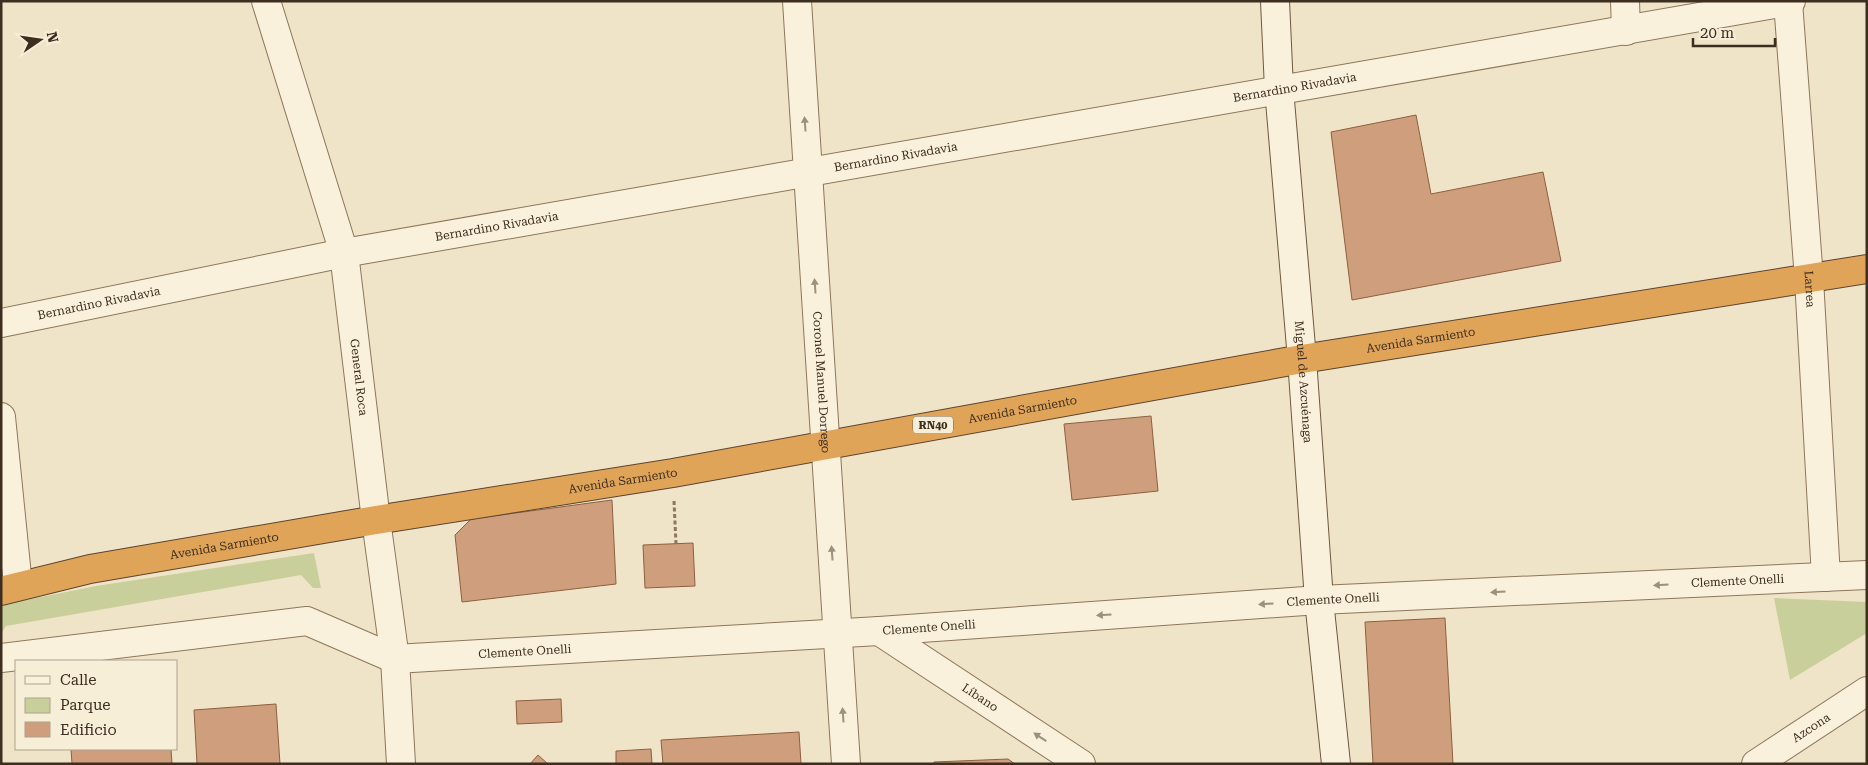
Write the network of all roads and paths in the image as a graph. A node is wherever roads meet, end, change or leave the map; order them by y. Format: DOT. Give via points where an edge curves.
graph roads {
  1 [pos="266,1"];
  2 [pos="797,1"];
  3 [pos="1275,1"];
  4 [pos="1625,1"];
  5 [pos="1790,2"];
  6 [pos="1626,31"];
  7 [pos="1279,89"];
  8 [pos="808,172"];
  9 [pos="344,252"];
  10 [pos="1867,269"];
  11 [pos="1809,278"];
  12 [pos="1,324"];
  13 [pos="1302,359"];
  14 [pos="1,417"];
  15 [pos="825,445"];
  16 [pos="673,473"];
  17 [pos="376,520"];
  18 [pos="676,544"];
  19 [pos="1867,575"];
  20 [pos="1826,577"];
  21 [pos="10,589"];
  22 [pos="1319,600"];
  23 [pos="880,631"];
  24 [pos="837,633"];
  25 [pos="1,658"];
  26 [pos="395,659"];
  27 [pos="1867,691"];
  28 [pos="401,764"];
  29 [pos="846,764"];
  30 [pos="1081,764"];
  31 [pos="1336,764"];
  32 [pos="1756,764"];
  1 -- 9 [label="street, General Roca"];
  8 -- 2 [label="street, Coronel Manuel Dorrego, one-way"];
  3 -- 7 [label="street, Miguel de Azcuénaga"];
  4 -- 6 [label="street"];
  5 -- 6 [label="street, Bernardino Rivadavia"];
  5 -- 11 [label="street, Larrea"];
  6 -- 7 [label="street, Bernardino Rivadavia"];
  7 -- 8 [label="street, Bernardino Rivadavia"];
  7 -- 13 [label="street, Miguel de Azcuénaga"];
  8 -- 9 [label="street, Bernardino Rivadavia"];
  15 -- 8 [label="street, Coronel Manuel Dorrego, one-way"];
  9 -- 12 [label="street, Bernardino Rivadavia"];
  9 -- 17 [label="street, General Roca"];
  10 -- 11 [label="highway, Avenida Sarmiento / RN40"];
  11 -- 13 [label="highway, Avenida Sarmiento / RN40"];
  11 -- 20 [label="street, Larrea"];
  13 -- 15 [label="highway, Avenida Sarmiento / RN40"];
  13 -- 22 [label="street, Miguel de Azcuénaga"];
  14 -- 21 [label="street"];
  15 -- 16 [label="highway, Avenida Sarmiento / RN40"];
  24 -- 15 [label="street, Coronel Manuel Dorrego, one-way"];
  16 -- 17 [label="highway, Avenida Sarmiento / RN40"];
  16 -- 18 [label="path"];
  17 -- 21 [label="highway, Avenida Sarmiento / RN40" via="90,569"];
  17 -- 26 [label="street, General Roca"];
  19 -- 20 [label="street, Clemente Onelli"];
  20 -- 22 [label="street, Clemente Onelli, one-way"];
  22 -- 23 [label="street, Clemente Onelli, one-way"];
  22 -- 31 [label="street, Miguel de Azcuénaga"];
  23 -- 24 [label="street, Clemente Onelli"];
  30 -- 23 [label="street, Líbano, one-way"];
  24 -- 26 [label="street, Clemente Onelli"];
  29 -- 24 [label="street, Coronel Manuel Dorrego, one-way"];
  25 -- 26 [label="street, Clemente Onelli" via="307,621"];
  26 -- 28 [label="street, General Roca"];
  27 -- 32 [label="street, Azcona"];
}
